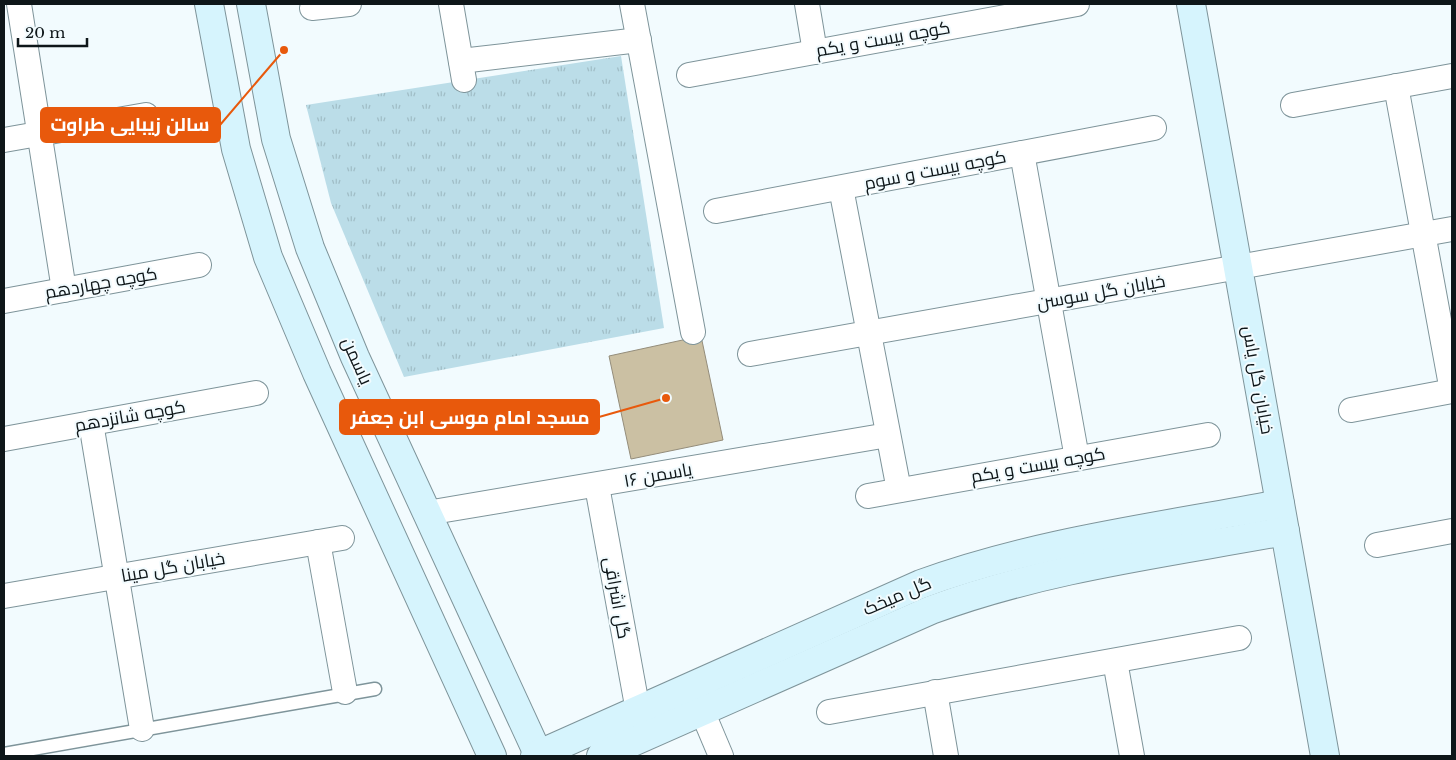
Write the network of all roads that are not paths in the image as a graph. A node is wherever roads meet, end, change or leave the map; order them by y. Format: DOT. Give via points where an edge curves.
graph roads {
  1 [pos="19,4"];
  2 [pos="209,4"];
  3 [pos="251,4"];
  4 [pos="349,4"];
  5 [pos="451,4"];
  6 [pos="632,4"];
  7 [pos="807,4"];
  8 [pos="1077,4"];
  9 [pos="1191,4"];
  10 [pos="312,8"];
  11 [pos="994,11"];
  12 [pos="639,40"];
  13 [pos="816,52"];
  14 [pos="689,75"];
  15 [pos="1452,76"];
  16 [pos="1396,86"];
  17 [pos="1293,105"];
  18 [pos="146,115"];
  19 [pos="1154,128"];
  20 [pos="39,134"];
  21 [pos="4,140"];
  22 [pos="1022,154"];
  23 [pos="841,188"];
  24 [pos="716,211"];
  25 [pos="1452,229"];
  26 [pos="1423,234"];
  27 [pos="199,265"];
  28 [pos="1238,268"];
  29 [pos="64,290"];
  30 [pos="4,301"];
  31 [pos="1049,301"];
  32 [pos="693,332"];
  33 [pos="869,334"];
  34 [pos="750,354"];
  35 [pos="1452,391"];
  36 [pos="256,393"];
  37 [pos="1351,410"];
  38 [pos="91,423"];
  39 [pos="888,435"];
  40 [pos="1208,435"];
  41 [pos="4,439"];
  42 [pos="1077,458"];
  43 [pos="597,486"];
  44 [pos="899,490"];
  45 [pos="868,496"];
  46 [pos="1280,504"];
  47 [pos="427,513"];
  48 [pos="1284,531"];
  49 [pos="1452,531"];
  50 [pos="342,538"];
  51 [pos="318,542"];
  52 [pos="1376,545"];
  53 [pos="116,577"];
  54 [pos="4,596"];
  55 [pos="1239,638"];
  56 [pos="1114,661"];
  57 [pos="375,689"];
  58 [pos="345,692"];
  59 [pos="935,692"];
  60 [pos="696,699"];
  61 [pos="638,711"];
  62 [pos="829,712"];
  63 [pos="142,729"];
  64 [pos="4,754"];
  65 [pos="492,756"];
  66 [pos="538,756"];
  67 [pos="601,756"];
  68 [pos="721,756"];
  69 [pos="946,756"];
  70 [pos="1132,756"];
  71 [pos="1325,756"];
  1 -- 20 [label="street"];
  2 -- 65 [label="street" via="236,149 268,257 317,373"];
  3 -- 47 [label="street, یاسمن" via="276,139 310,248 355,357"];
  4 -- 10 [label="street"];
  5 -- 12 [label="street" via="463,71"];
  6 -- 12 [label="street"];
  7 -- 13 [label="street"];
  8 -- 11 [label="street, کوچه بیست و یکم"];
  9 -- 28 [label="street, خیابان گل یاس"];
  11 -- 13 [label="street, کوچه بیست و یکم"];
  12 -- 32 [label="street"];
  13 -- 14 [label="street, کوچه بیست و یکم"];
  15 -- 16 [label="street"];
  16 -- 17 [label="street"];
  16 -- 26 [label="street"];
  18 -- 20 [label="street"];
  19 -- 22 [label="street, کوچه بیست و سوم"];
  20 -- 21 [label="street"];
  20 -- 29 [label="street"];
  22 -- 23 [label="street, کوچه بیست و سوم"];
  22 -- 31 [label="street"];
  23 -- 24 [label="street, کوچه بیست و سوم"];
  23 -- 33 [label="street"];
  25 -- 26 [label="street, خیابان گل سوسن"];
  26 -- 28 [label="street, خیابان گل سوسن"];
  26 -- 35 [label="street"];
  27 -- 29 [label="street, کوچه چهاردهم"];
  28 -- 31 [label="street, خیابان گل سوسن"];
  28 -- 46 [label="street, خیابان گل یاس"];
  29 -- 30 [label="street, کوچه چهاردهم"];
  31 -- 33 [label="street, خیابان گل سوسن"];
  31 -- 42 [label="street"];
  33 -- 34 [label="street, خیابان گل سوسن"];
  33 -- 39 [label="street"];
  35 -- 37 [label="street"];
  36 -- 38 [label="street, کوچه شانزدهم"];
  38 -- 41 [label="street, کوچه شانزدهم"];
  38 -- 53 [label="street"];
  39 -- 43 [label="street, یاسمن ۱۶"];
  39 -- 44 [label="street"];
  40 -- 42 [label="street, کوچه بیست و یکم"];
  42 -- 44 [label="street, کوچه بیست و یکم"];
  43 -- 47 [label="street, یاسمن ۱۶"];
  43 -- 61 [label="street, گل اشراقی"];
  44 -- 45 [label="street, کوچه بیست و یکم"];
  46 -- 48 [label="street, خیابان گل یاس"];
  46 -- 60 [label="street, گل میخک" via="1022,552 971,566 921,584"];
  47 -- 66 [label="street, یاسمن"];
  48 -- 60 [label="street, گل میخک" via="1028,579 979,592"];
  48 -- 71 [label="street, خیابان گل یاس"];
  49 -- 52 [label="street"];
  50 -- 51 [label="street, خیابان گل مینا"];
  51 -- 53 [label="street, خیابان گل مینا"];
  51 -- 58 [label="street"];
  53 -- 54 [label="street, خیابان گل مینا"];
  53 -- 63 [label="street"];
  55 -- 56 [label="street"];
  56 -- 59 [label="street"];
  56 -- 70 [label="street"];
  57 -- 58 [label="lane"];
  58 -- 63 [label="lane"];
  59 -- 62 [label="street"];
  59 -- 69 [label="street"];
  60 -- 61 [label="street, گل میخک"];
  60 -- 67 [label="street, گل میخک"];
  60 -- 68 [label="street"];
  61 -- 66 [label="street, گل میخک"];
  63 -- 64 [label="lane"];
}
